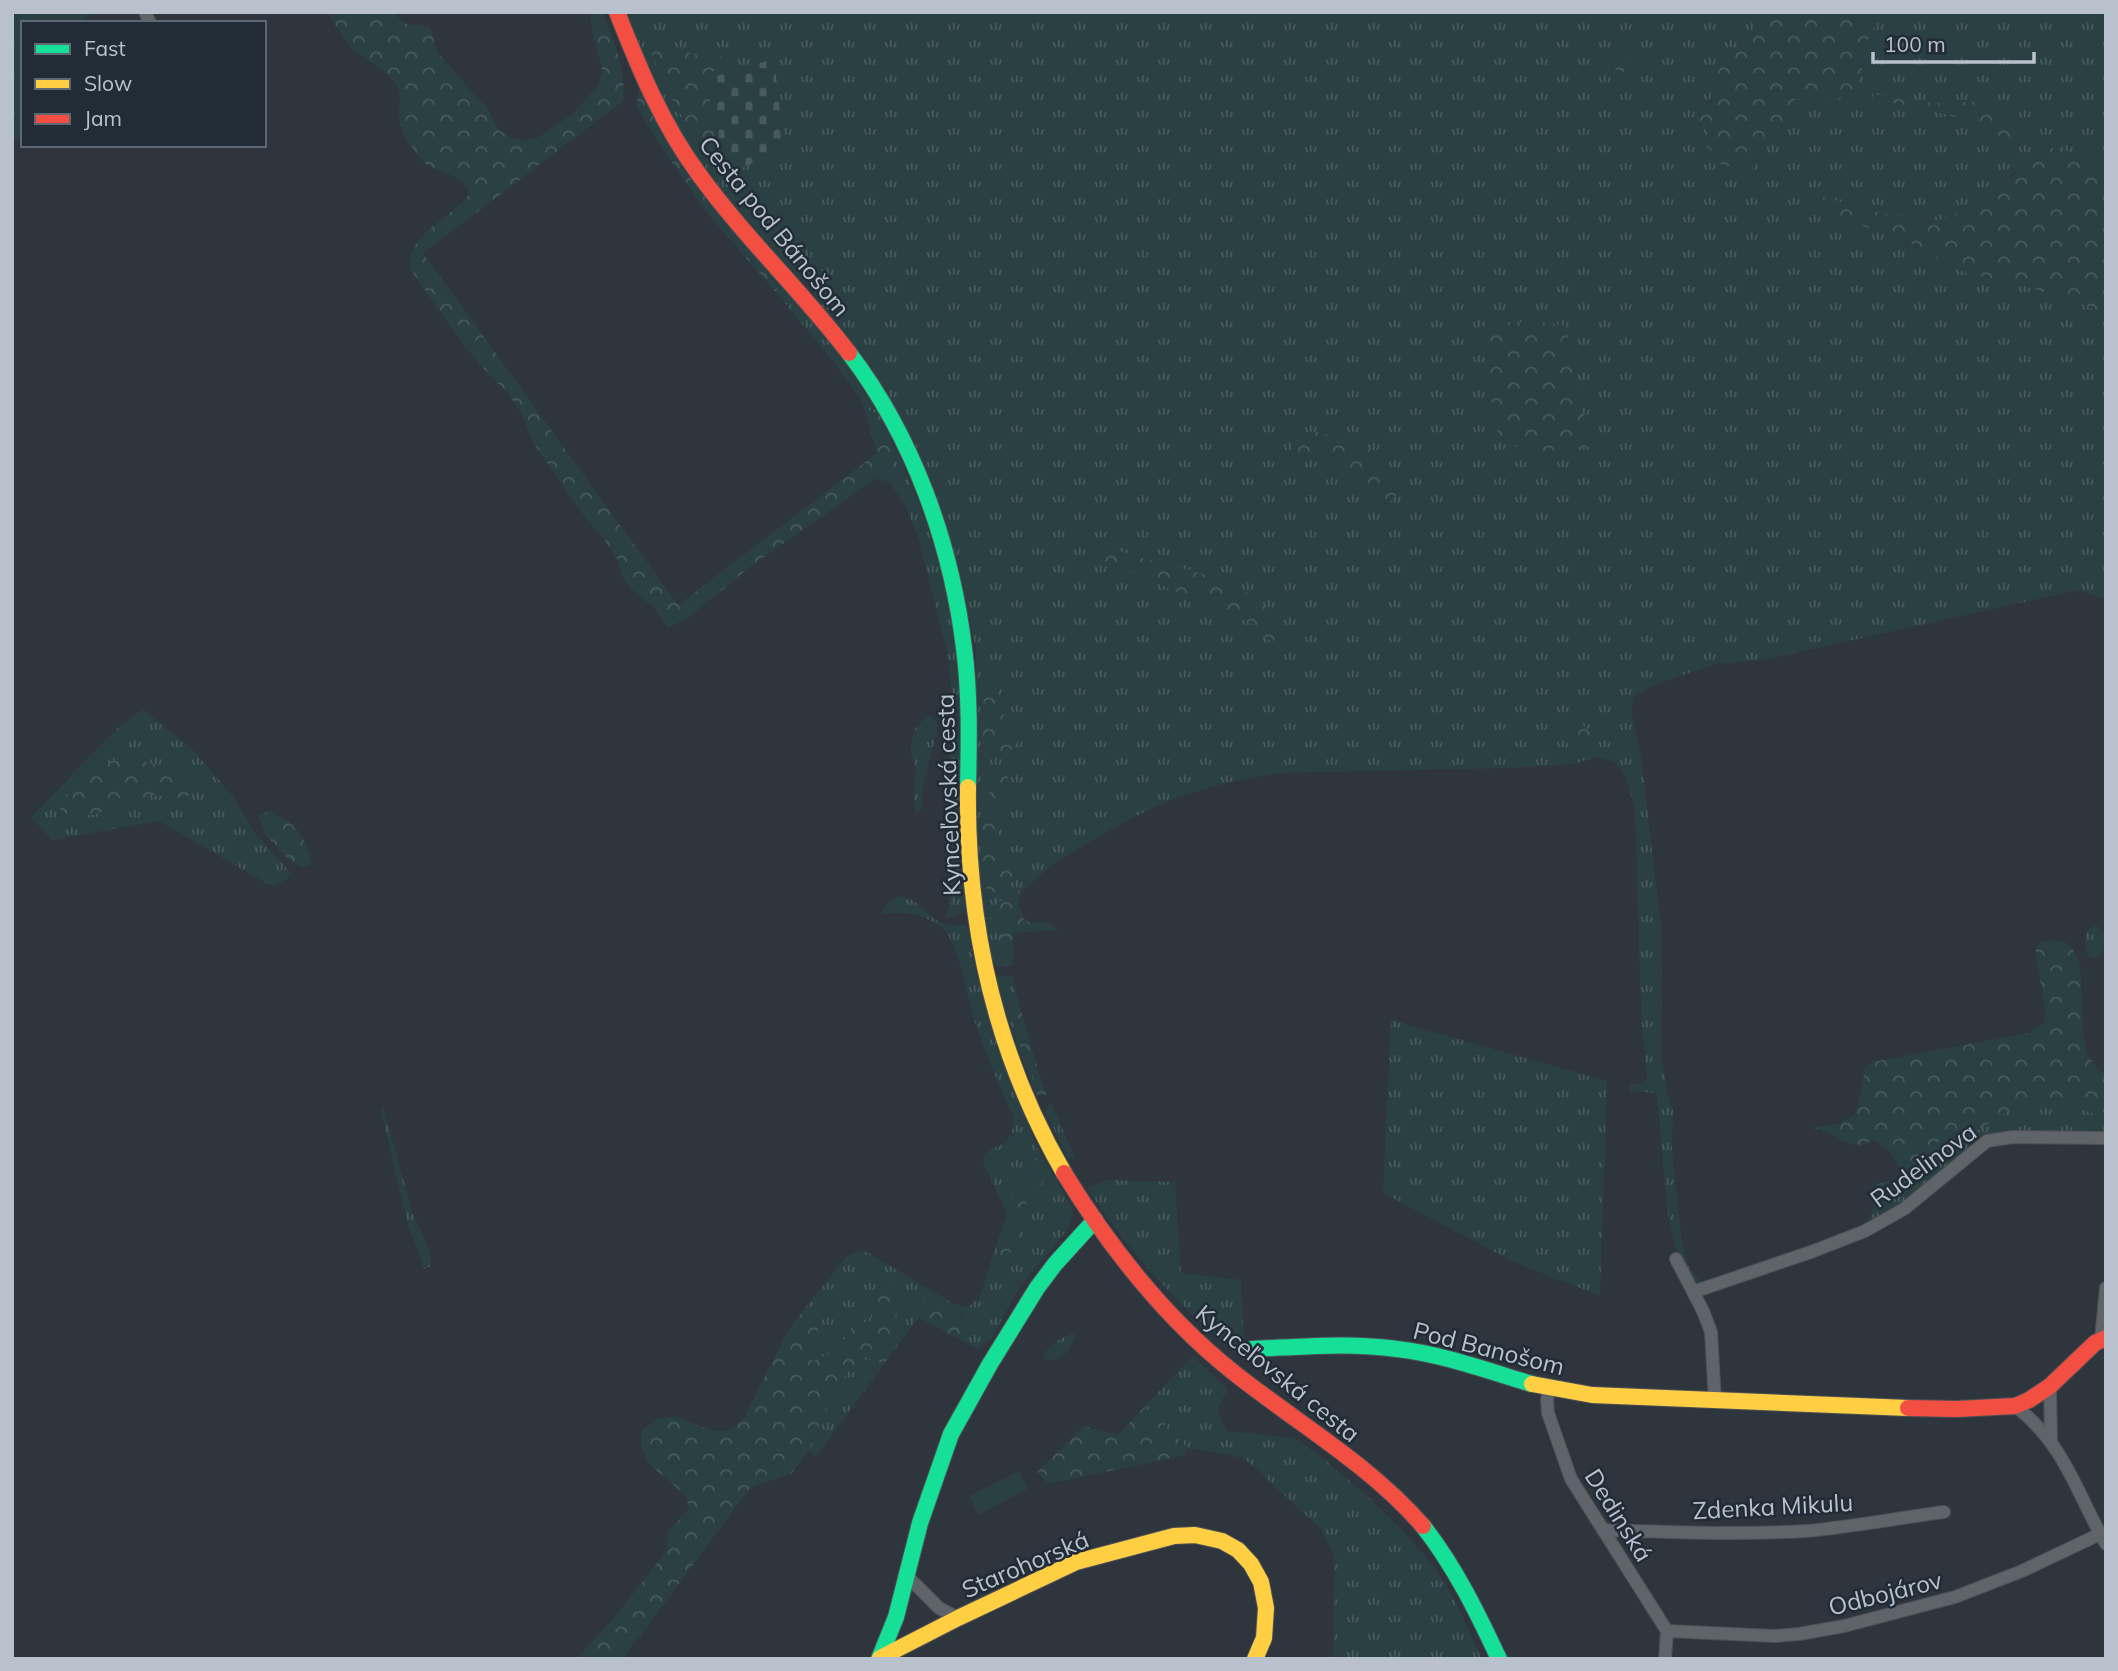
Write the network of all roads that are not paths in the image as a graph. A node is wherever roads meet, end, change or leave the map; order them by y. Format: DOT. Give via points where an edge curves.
graph roads {
  1 [pos="617,12"];
  2 [pos="893,424"];
  3 [pos="2106,1139"];
  4 [pos="1095,1220"];
  5 [pos="1676,1259"];
  6 [pos="2106,1288"];
  7 [pos="1693,1292"];
  8 [pos="2104,1339"];
  9 [pos="1252,1349"];
  10 [pos="2050,1386"];
  11 [pos="1549,1388"];
  12 [pos="1715,1401"];
  13 [pos="2015,1406"];
  14 [pos="2050,1440"];
  15 [pos="1944,1512"];
  16 [pos="1603,1530"];
  17 [pos="2103,1539"];
  18 [pos="906,1575"];
  19 [pos="958,1618"];
  20 [pos="1667,1631"];
  21 [pos="879,1658"];
  22 [pos="1255,1659"];
  23 [pos="1499,1659"];
  24 [pos="1665,1659"];
  1 -- 2 [label="street, Cesta pod Bánošom" via="652,99 673,136 710,190 838,338"];
  2 -- 4 [label="street, Kynceľovská cesta" via="934,517 961,627 968,705 969,859 985,972 1030,1106"];
  3 -- 7 [label="street, Rudelinova" via="1987,1141 1904,1209 1865,1231"];
  4 -- 18 [label="street, Starohorská" via="1037,1288 951,1434"];
  4 -- 23 [label="street, Kynceľovská cesta" via="1141,1281 1196,1340 1383,1486 1421,1524 1466,1590"];
  5 -- 7 [label="street"];
  6 -- 8 [label="street, Pod Banošom"];
  7 -- 12 [label="street" via="1711,1332"];
  8 -- 10 [label="street, Pod Banošom"];
  9 -- 11 [label="street, Pod Banošom" via="1396,1348"];
  10 -- 13 [label="street, Pod Banošom"];
  10 -- 14 [label="street"];
  11 -- 12 [label="street, Pod Banošom" via="1619,1398"];
  11 -- 16 [label="street, Dedinská" via="1548,1413 1567,1470"];
  12 -- 13 [label="street, Pod Banošom" via="1923,1409"];
  13 -- 14 [label="street"];
  14 -- 17 [label="street"];
  15 -- 16 [label="street, Zdenka Mikulu" via="1788,1532"];
  16 -- 20 [label="street, Dedinská"];
  17 -- 20 [label="street, Odbojárov" via="1955,1597 1844,1626 1775,1636"];
  18 -- 19 [label="street, Starohorská" via="939,1608"];
  18 -- 21 [label="street, Starohorská"];
  19 -- 21 [label="street, Starohorská"];
  19 -- 22 [label="street, Starohorská" via="1076,1562 1174,1536 1206,1535 1238,1550 1261,1582 1266,1608 1264,1638"];
  20 -- 24 [label="street"];
}
